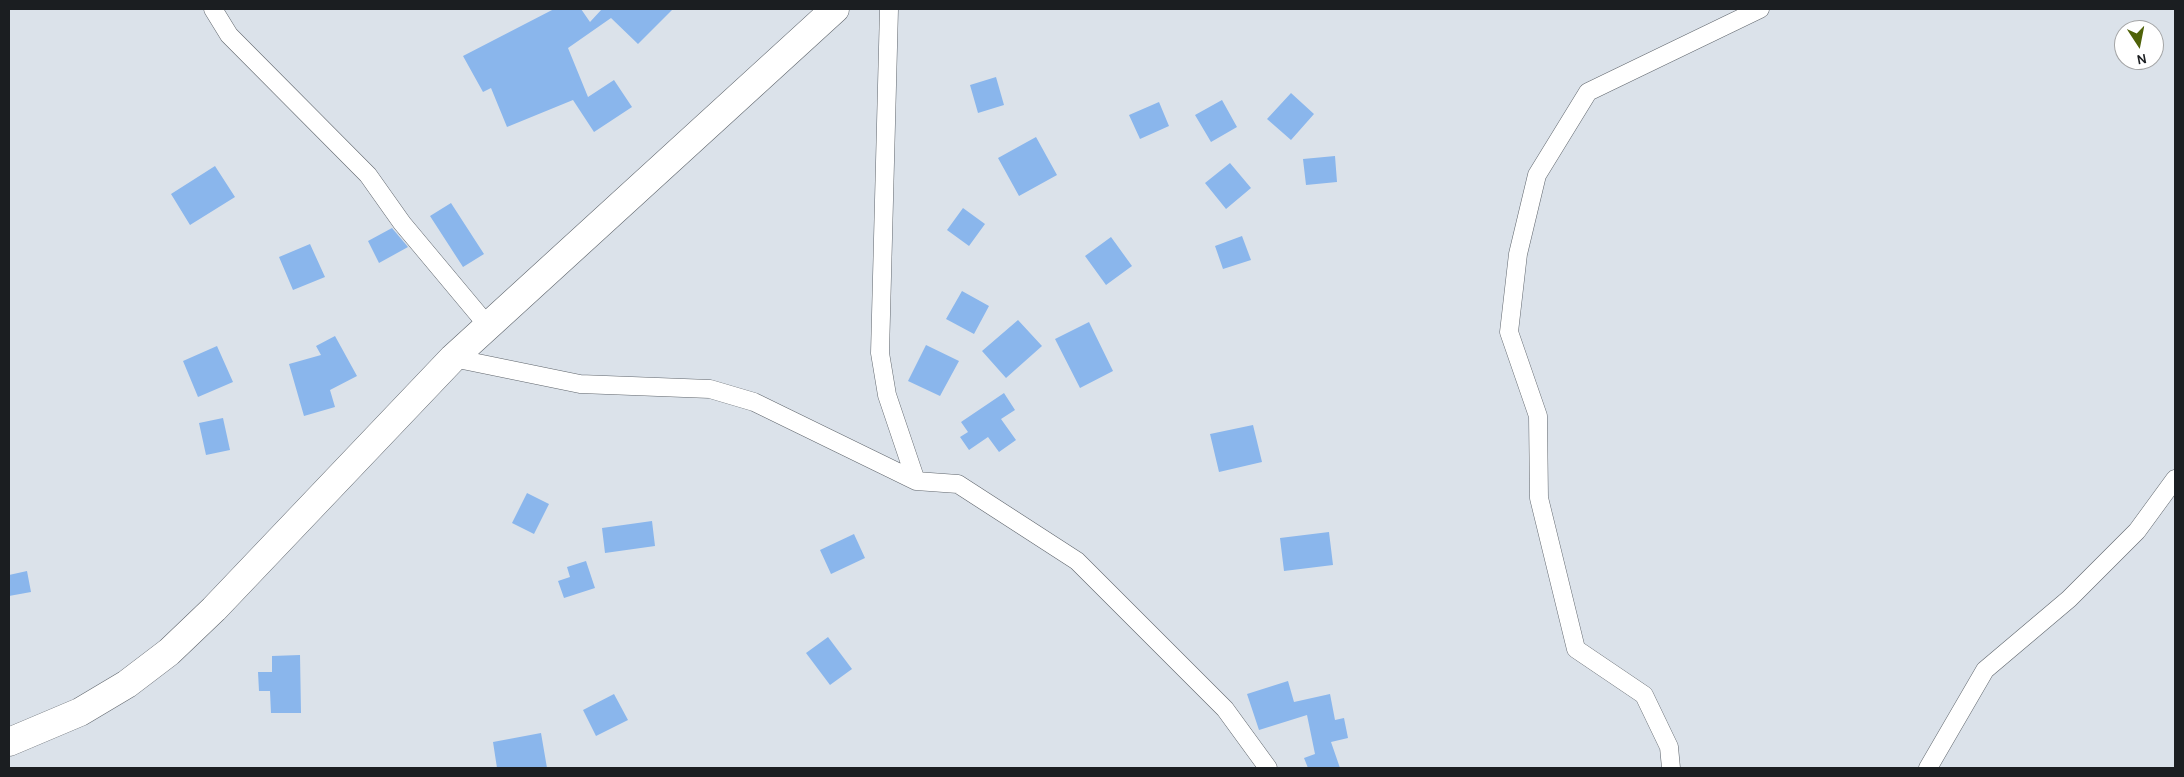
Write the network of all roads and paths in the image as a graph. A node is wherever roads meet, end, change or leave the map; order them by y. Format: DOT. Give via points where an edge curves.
graph roads {
  1 [pos="213,9"];
  2 [pos="835,9"];
  3 [pos="889,9"];
  4 [pos="1760,9"];
  5 [pos="488,326"];
  6 [pos="453,358"];
  7 [pos="2175,479"];
  8 [pos="916,481"];
  9 [pos="9,742"];
  10 [pos="1268,768"];
  11 [pos="1671,768"];
  12 [pos="1928,768"];
  1 -- 5 [label="street" via="229,35 368,175 402,223"];
  2 -- 5 [label="main road"];
  3 -- 8 [label="street" via="880,353 887,395"];
  4 -- 11 [label="street" via="1588,92 1537,175 1518,254 1509,332 1538,416 1539,498 1576,649 1644,695 1669,747"];
  5 -- 6 [label="main road"];
  6 -- 8 [label="street" via="580,384 710,389 754,402"];
  6 -- 9 [label="main road" via="169,652 127,684 80,712"];
  7 -- 12 [label="street" via="2137,531 2069,599 1985,670"];
  8 -- 10 [label="street" via="958,484 1077,561 1225,709"];
}
